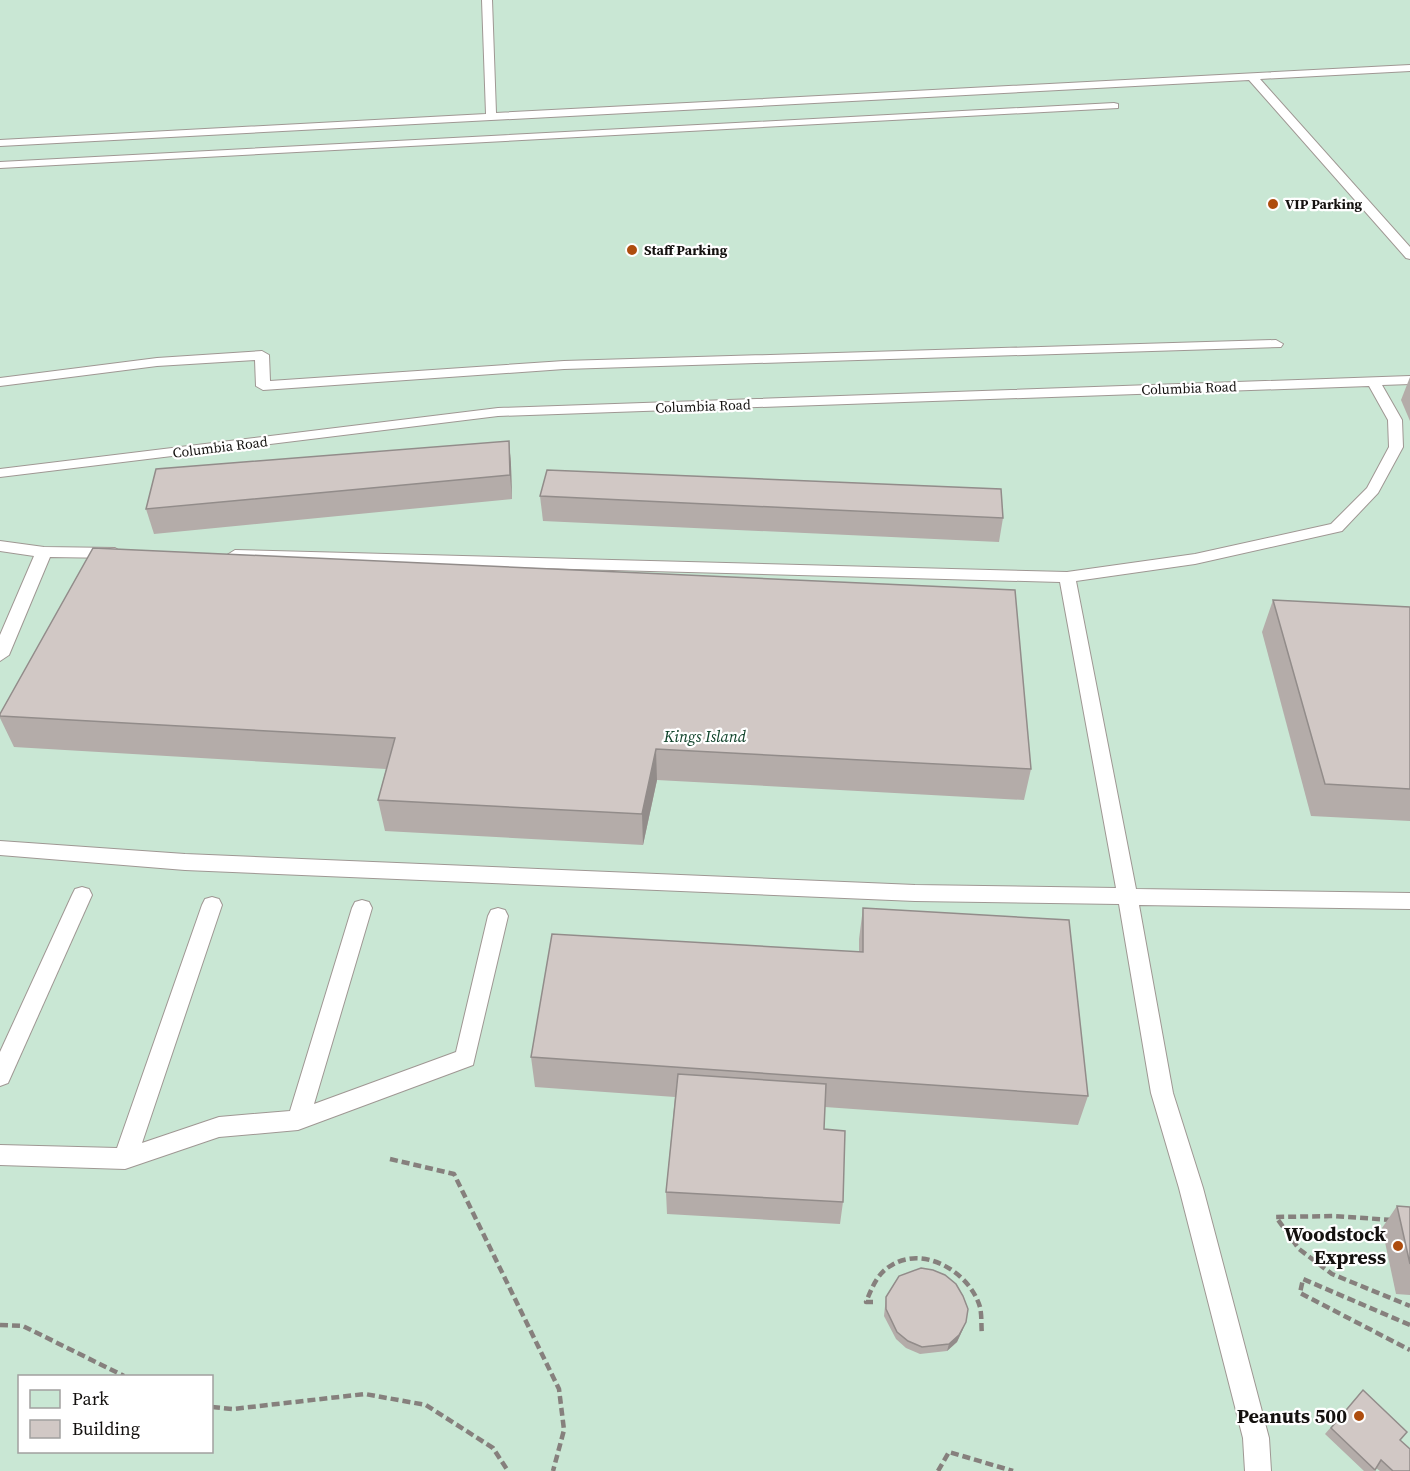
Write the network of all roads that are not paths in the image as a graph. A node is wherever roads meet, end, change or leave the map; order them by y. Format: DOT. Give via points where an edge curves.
graph roads {
  1 [pos="487,0"];
  2 [pos="1410,68"];
  3 [pos="1252,77"];
  4 [pos="1114,106"];
  5 [pos="491,115"];
  6 [pos="0,143"];
  7 [pos="0,165"];
  8 [pos="1410,255"];
  9 [pos="1276,344"];
  10 [pos="1410,380"];
  11 [pos="1373,381"];
  12 [pos="0,382"];
  13 [pos="0,473"];
  14 [pos="0,546"];
  15 [pos="44,552"];
  16 [pos="128,553"];
  17 [pos="212,555"];
  18 [pos="1067,577"];
  19 [pos="0,655"];
  20 [pos="0,848"];
  21 [pos="82,895"];
  22 [pos="1127,898"];
  23 [pos="1410,901"];
  24 [pos="212,905"];
  25 [pos="362,908"];
  26 [pos="498,916"];
  27 [pos="0,1076"];
  28 [pos="298,1120"];
  29 [pos="0,1155"];
  30 [pos="125,1159"];
  31 [pos="1258,1471"];
  1 -- 5 [label="lane"];
  2 -- 3 [label="lane"];
  3 -- 5 [label="lane"];
  3 -- 8 [label="lane"];
  4 -- 7 [label="lane"];
  5 -- 6 [label="lane"];
  9 -- 12 [label="lane" via="564,365 263,386 262,355 157,362"];
  10 -- 11 [label="lane, Columbia Road"];
  11 -- 13 [label="lane, Columbia Road" via="498,412"];
  11 -- 18 [label="lane" via="1395,420 1396,447 1373,490 1336,528 1195,559"];
  14 -- 15 [label="lane"];
  15 -- 16 [label="lane"];
  15 -- 19 [label="lane"];
  17 -- 18 [label="lane"];
  18 -- 22 [label="lane"];
  20 -- 22 [label="lane" via="208,863 915,893"];
  21 -- 27 [label="lane"];
  22 -- 23 [label="lane"];
  22 -- 31 [label="lane" via="1162,1093 1254,1427"];
  24 -- 30 [label="lane"];
  25 -- 28 [label="lane"];
  26 -- 28 [label="lane" via="465,1058"];
  28 -- 30 [label="lane" via="219,1128"];
  29 -- 30 [label="lane"];
}
